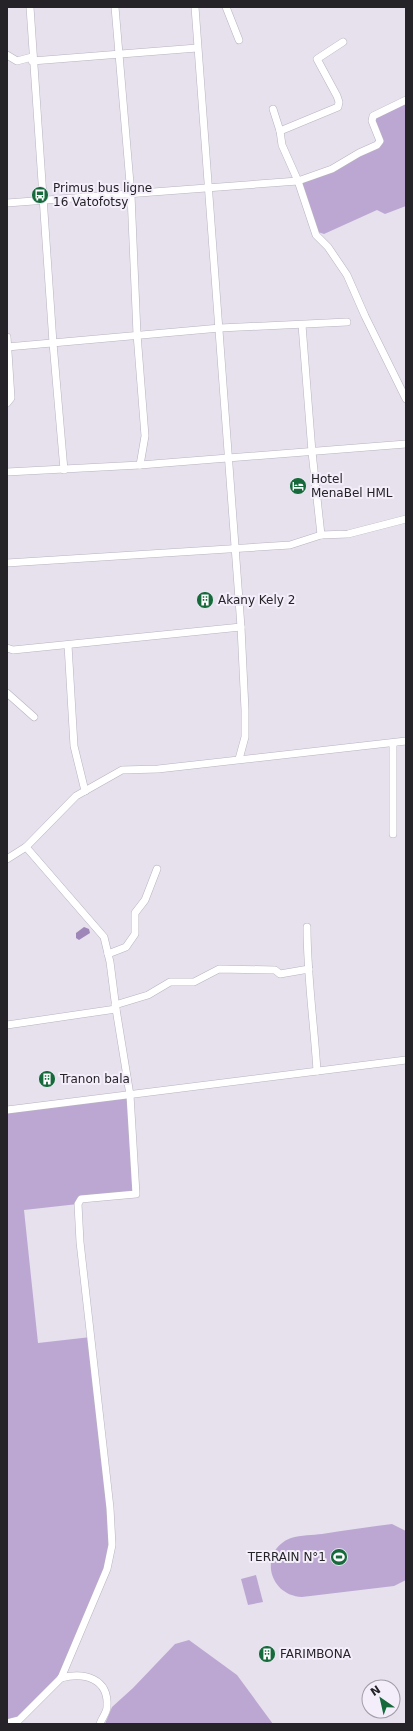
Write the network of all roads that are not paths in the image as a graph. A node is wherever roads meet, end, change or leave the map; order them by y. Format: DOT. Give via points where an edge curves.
graph roads {
  1 [pos="30,7"];
  2 [pos="115,7"];
  3 [pos="195,7"];
  4 [pos="226,7"];
  5 [pos="239,40"];
  6 [pos="343,42"];
  7 [pos="197,48"];
  8 [pos="118,54"];
  9 [pos="7,55"];
  10 [pos="32,59"];
  11 [pos="406,100"];
  12 [pos="273,109"];
  13 [pos="280,131"];
  14 [pos="298,181"];
  15 [pos="209,189"];
  16 [pos="130,195"];
  17 [pos="44,200"];
  18 [pos="7,203"];
  19 [pos="347,322"];
  20 [pos="302,325"];
  21 [pos="220,328"];
  22 [pos="137,334"];
  23 [pos="7,337"];
  24 [pos="53,343"];
  25 [pos="8,347"];
  26 [pos="406,399"];
  27 [pos="7,403"];
  28 [pos="406,444"];
  29 [pos="312,452"];
  30 [pos="228,458"];
  31 [pos="140,465"];
  32 [pos="64,470"];
  33 [pos="7,472"];
  34 [pos="406,519"];
  35 [pos="321,535"];
  36 [pos="234,549"];
  37 [pos="7,563"];
  38 [pos="241,627"];
  39 [pos="68,645"];
  40 [pos="7,648"];
  41 [pos="7,693"];
  42 [pos="34,717"];
  43 [pos="406,742"];
  44 [pos="393,743"];
  45 [pos="239,760"];
  46 [pos="85,791"];
  47 [pos="393,834"];
  48 [pos="26,848"];
  49 [pos="7,860"];
  50 [pos="157,869"];
  51 [pos="307,927"];
  52 [pos="108,954"];
  53 [pos="309,969"];
  54 [pos="115,1007"];
  55 [pos="7,1025"];
  56 [pos="406,1060"];
  57 [pos="317,1071"];
  58 [pos="130,1095"];
  59 [pos="7,1110"];
  60 [pos="62,1678"];
  61 [pos="7,1723"];
  62 [pos="99,1724"];
  1 -- 10 [label="street"];
  2 -- 8 [label="street"];
  3 -- 7 [label="street"];
  4 -- 5 [label="street"];
  6 -- 13 [label="street" via="317,59 337,96 338,107"];
  7 -- 8 [label="street"];
  7 -- 15 [label="street"];
  8 -- 10 [label="street"];
  8 -- 16 [label="street"];
  9 -- 10 [label="street" via="17,61"];
  10 -- 17 [label="street"];
  11 -- 14 [label="street" via="373,116 372,121 380,141 377,144 332,169"];
  12 -- 13 [label="street"];
  13 -- 14 [label="street" via="282,145"];
  14 -- 15 [label="street"];
  14 -- 26 [label="street" via="316,235 347,274"];
  15 -- 16 [label="street"];
  15 -- 21 [label="street"];
  16 -- 17 [label="street"];
  16 -- 22 [label="street"];
  17 -- 18 [label="street"];
  17 -- 24 [label="street"];
  19 -- 20 [label="street"];
  20 -- 21 [label="street"];
  20 -- 29 [label="street"];
  21 -- 22 [label="street"];
  21 -- 30 [label="street"];
  22 -- 24 [label="street"];
  22 -- 31 [label="street" via="145,436"];
  23 -- 25 [label="street"];
  24 -- 25 [label="street"];
  24 -- 32 [label="street"];
  25 -- 27 [label="street" via="11,398"];
  28 -- 29 [label="street"];
  29 -- 30 [label="street"];
  29 -- 35 [label="street"];
  30 -- 31 [label="street"];
  30 -- 36 [label="street"];
  31 -- 32 [label="street"];
  32 -- 33 [label="street"];
  34 -- 35 [label="street" via="348,534"];
  35 -- 36 [label="street" via="290,545"];
  36 -- 37 [label="street"];
  36 -- 38 [label="street"];
  38 -- 39 [label="street"];
  38 -- 45 [label="street" via="245,737"];
  39 -- 40 [label="street" via="13,650"];
  39 -- 46 [label="street" via="74,746"];
  41 -- 42 [label="street"];
  43 -- 44 [label="street"];
  44 -- 45 [label="street"];
  44 -- 47 [label="street"];
  45 -- 46 [label="street" via="158,769 122,770"];
  46 -- 48 [label="street" via="76,796"];
  48 -- 49 [label="street"];
  48 -- 52 [label="street" via="104,937"];
  50 -- 52 [label="street" via="145,900 135,913 135,934 126,947"];
  51 -- 53 [label="street" via="306,953"];
  52 -- 54 [label="street"];
  53 -- 54 [label="street" via="280,974 275,970 219,969 194,982 170,982 148,995"];
  53 -- 57 [label="street"];
  54 -- 55 [label="street"];
  54 -- 58 [label="street"];
  56 -- 57 [label="street"];
  57 -- 58 [label="street"];
  58 -- 59 [label="street"];
  58 -- 60 [label="street" via="136,1194 81,1199 78,1204 112,1545 107,1569"];
  60 -- 61 [label="street" via="19,1720"];
  60 -- 62 [label="street" via="74,1675 88,1676 99,1683 106,1694 107,1709"];
}
